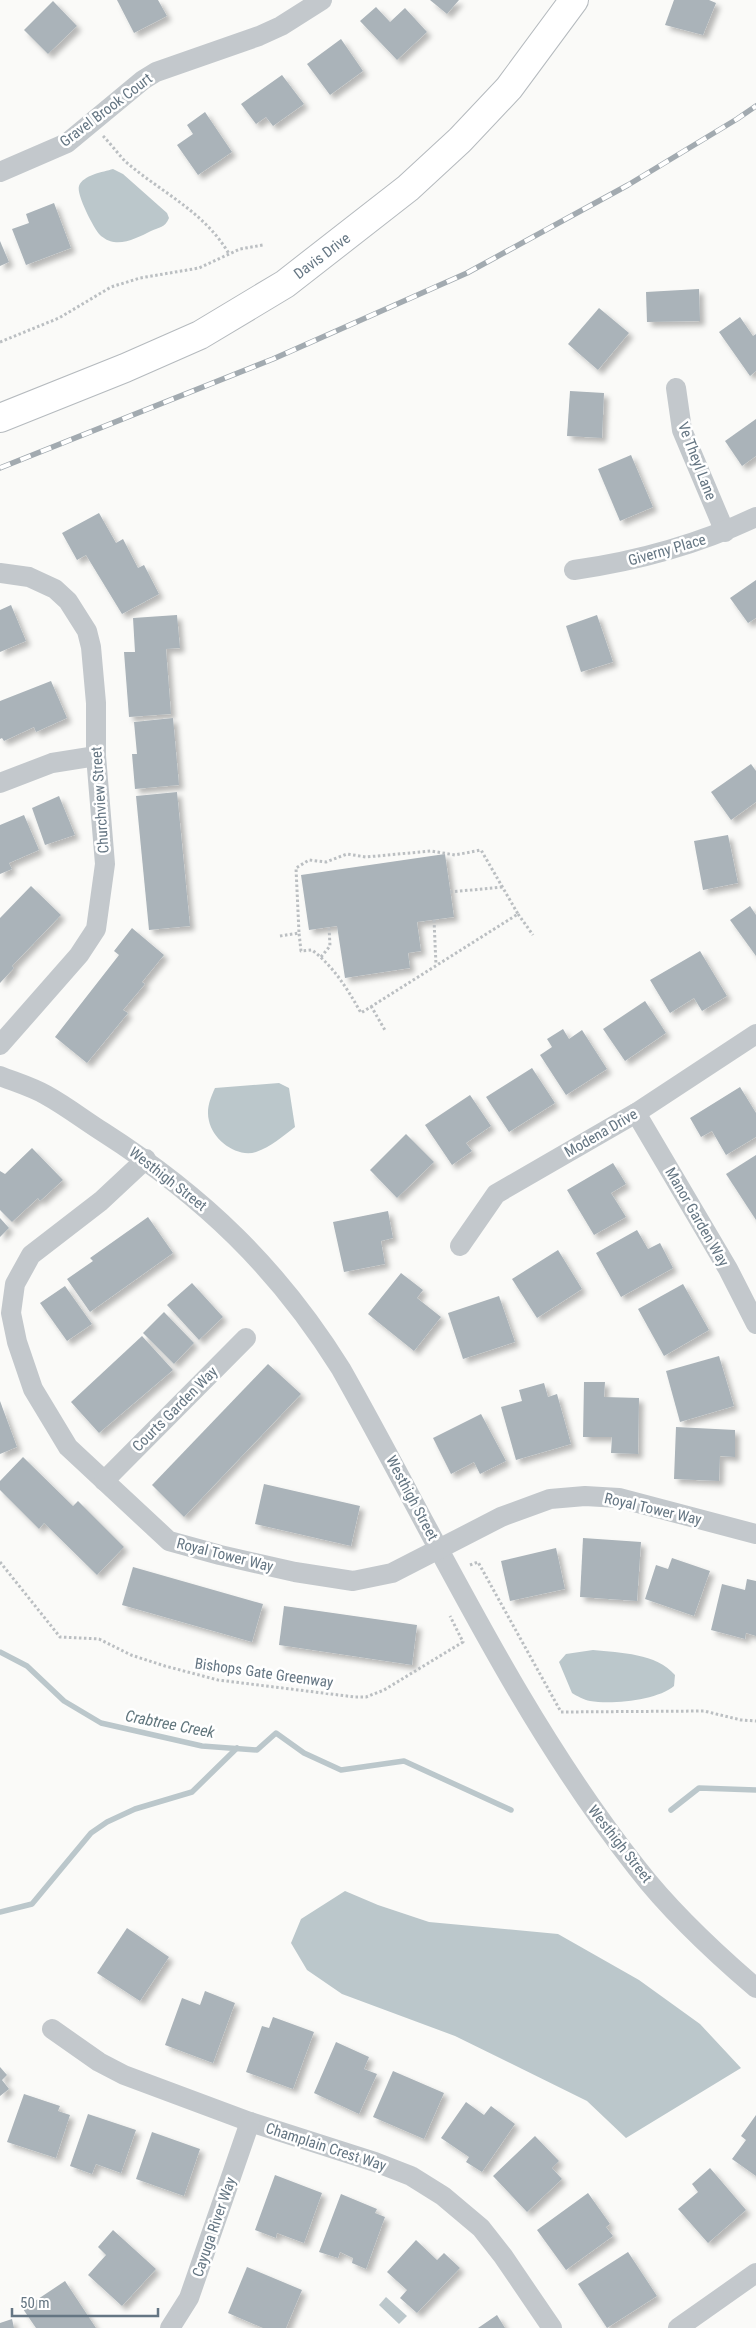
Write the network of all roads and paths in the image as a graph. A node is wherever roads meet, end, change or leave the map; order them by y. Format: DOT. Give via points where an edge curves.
graph roads {
  1 [pos="322,0"];
  2 [pos="574,0"];
  3 [pos="103,136"];
  4 [pos="0,172"];
  5 [pos="263,245"];
  6 [pos="229,254"];
  7 [pos="0,342"];
  8 [pos="676,388"];
  9 [pos="0,418"];
  10 [pos="756,517"];
  11 [pos="725,532"];
  12 [pos="574,570"];
  13 [pos="0,573"];
  14 [pos="96,756"];
  15 [pos="0,783"];
  16 [pos="503,887"];
  17 [pos="450,892"];
  18 [pos="518,914"];
  19 [pos="434,920"];
  20 [pos="329,927"];
  21 [pos="299,933"];
  22 [pos="533,935"];
  23 [pos="280,936"];
  24 [pos="321,957"];
  25 [pos="436,965"];
  26 [pos="371,1006"];
  27 [pos="386,1032"];
  28 [pos="756,1034"];
  29 [pos="0,1045"];
  30 [pos="0,1076"];
  31 [pos="636,1112"];
  32 [pos="146,1159"];
  33 [pos="460,1246"];
  34 [pos="756,1324"];
  35 [pos="246,1338"];
  36 [pos="104,1481"];
  37 [pos="756,1534"];
  38 [pos="439,1550"];
  39 [pos="0,1562"];
  40 [pos="470,1565"];
  41 [pos="463,1642"];
  42 [pos="756,1721"];
  43 [pos="756,1988"];
  44 [pos="52,2029"];
  45 [pos="250,2122"];
  46 [pos="756,2273"];
  47 [pos="170,2328"];
  48 [pos="552,2328"];
  49 [pos="678,2328"];
  1 -- 4 [label="street, Gravel Brook Court" via="259,36 156,72 67,143"];
  2 -- 9 [label="main road, Davis Drive" via="509,88 460,140 408,188 285,284 200,335"];
  3 -- 6 [label="path" via="126,161 203,221 219,237"];
  5 -- 6 [label="path" via="240,248"];
  6 -- 7 [label="path" via="199,268 140,278 111,287 59,318"];
  8 -- 11 [label="street, Ve Theyl Lane" via="682,430"];
  10 -- 11 [label="street, Giverny Place"];
  11 -- 12 [label="street, Giverny Place" via="665,553"];
  13 -- 14 [label="street, Churchview Street" via="29,577 55,589 68,601 87,631 96,703"];
  14 -- 15 [label="street" via="52,763"];
  14 -- 29 [label="street, Churchview Street" via="105,864 96,929 80,955"];
  16 -- 17 [label="path"];
  16 -- 18 [label="path"];
  16 -- 21 [label="path" via="481,850 366,857 347,854 326,862 309,860 296,868"];
  18 -- 22 [label="path"];
  18 -- 25 [label="path"];
  19 -- 25 [label="path"];
  20 -- 24 [label="path" via="330,946"];
  21 -- 23 [label="path"];
  21 -- 24 [label="path" via="301,951 312,950"];
  24 -- 26 [label="path" via="343,981 361,1013"];
  25 -- 26 [label="path"];
  26 -- 27 [label="path"];
  28 -- 31 [label="street, Modena Drive"];
  30 -- 32 [label="street, Westhigh Street" via="45,1095"];
  31 -- 33 [label="street, Modena Drive" via="496,1194"];
  31 -- 34 [label="street, Manor Garden Way" via="728,1269"];
  32 -- 36 [label="street, Royal Tower Way" via="101,1201 31,1255 14,1284 11,1313 16,1342 33,1389 68,1447"];
  32 -- 38 [label="street, Westhigh Street" via="233,1232 317,1331 395,1465"];
  35 -- 36 [label="street, Courts Garden Way"];
  36 -- 38 [label="street, Royal Tower Way" via="169,1541 295,1572 353,1581 392,1573"];
  37 -- 38 [label="street, Royal Tower Way" via="619,1498 585,1496 550,1499 502,1517"];
  38 -- 43 [label="street, Westhigh Street" via="578,1788 637,1869 669,1905"];
  39 -- 41 [label="path, Bishops Gate Greenway" via="60,1637 99,1639 156,1664 218,1680 366,1697 404,1679"];
  40 -- 42 [label="path" via="478,1562 561,1712 704,1711"];
  44 -- 45 [label="street, Champlain Crest Way" via="99,2062 124,2075"];
  45 -- 47 [label="street, Cayuga River Way" via="189,2298"];
  45 -- 48 [label="street, Champlain Crest Way" via="375,2162 411,2176 443,2196 481,2228 504,2256"];
  46 -- 49 [label="street"];
}
